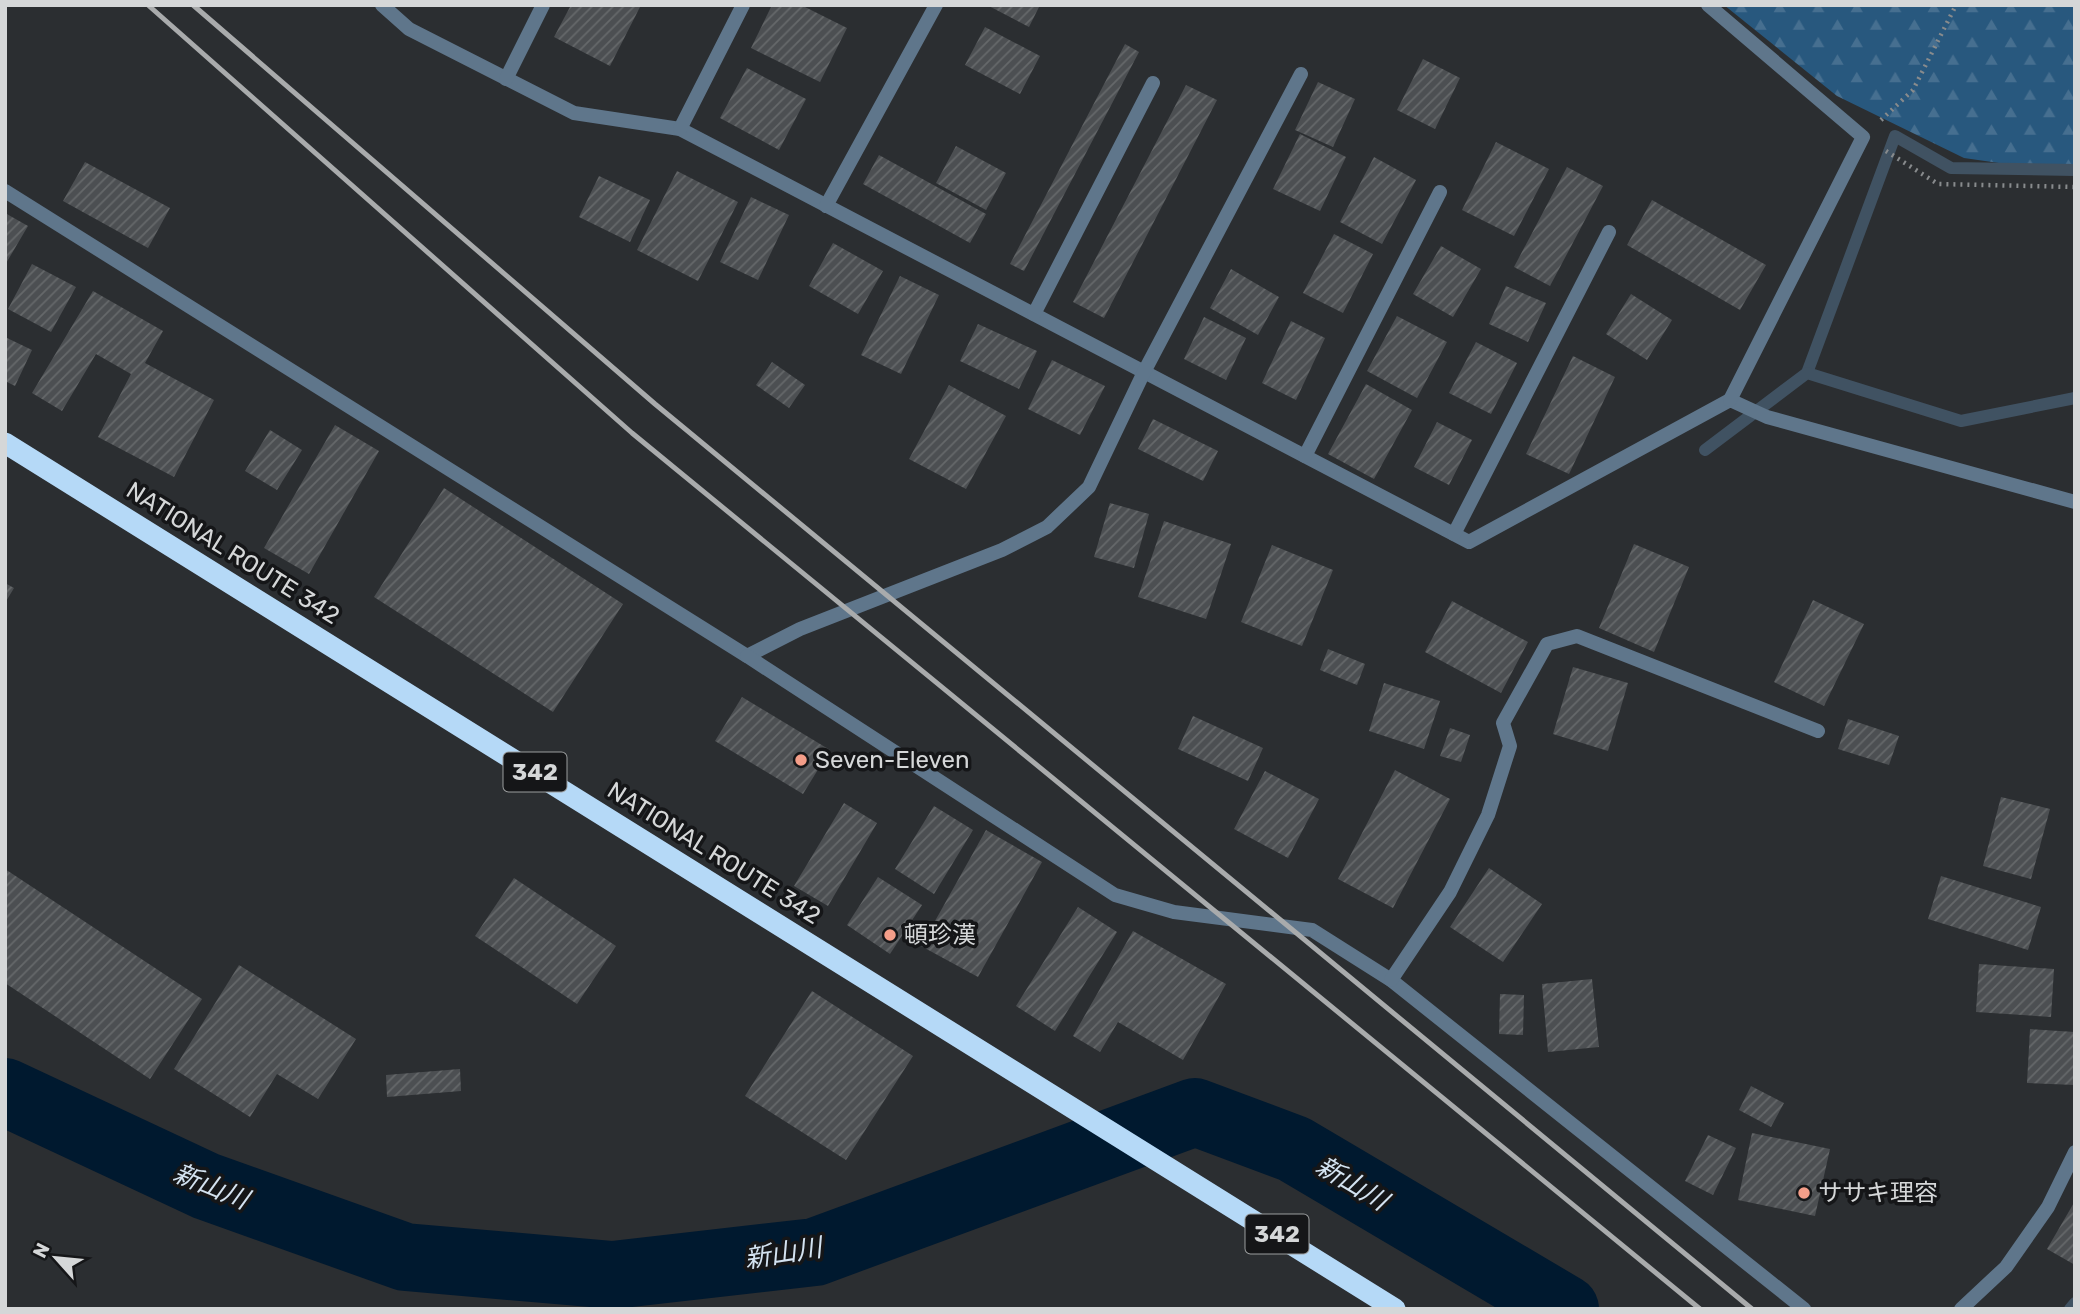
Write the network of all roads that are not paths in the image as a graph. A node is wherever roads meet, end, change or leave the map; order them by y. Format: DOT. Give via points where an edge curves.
graph roads {
  1 [pos="383,5"];
  2 [pos="543,5"];
  3 [pos="743,5"];
  4 [pos="936,5"];
  5 [pos="1708,5"];
  6 [pos="1301,74"];
  7 [pos="506,79"];
  8 [pos="1153,83"];
  9 [pos="680,129"];
  10 [pos="5,191"];
  11 [pos="1440,192"];
  12 [pos="826,206"];
  13 [pos="1609,232"];
  14 [pos="1034,314"];
  15 [pos="1144,372"];
  16 [pos="1730,400"];
  17 [pos="5,443"];
  18 [pos="1305,456"];
  19 [pos="2075,502"];
  20 [pos="1454,534"];
  21 [pos="747,656"];
  22 [pos="1818,731"];
  23 [pos="1391,980"];
  24 [pos="2075,1152"];
  25 [pos="1395,1309"];
  26 [pos="1804,1309"];
  27 [pos="1961,1309"];
  1 -- 7 [label="street" via="409,29"];
  2 -- 7 [label="street"];
  3 -- 9 [label="street"];
  4 -- 12 [label="street"];
  5 -- 16 [label="street" via="1863,137"];
  6 -- 15 [label="street"];
  7 -- 9 [label="street" via="574,113"];
  8 -- 14 [label="street"];
  9 -- 12 [label="street"];
  10 -- 21 [label="street"];
  11 -- 18 [label="street"];
  12 -- 14 [label="street"];
  13 -- 20 [label="street"];
  14 -- 15 [label="street"];
  15 -- 18 [label="street"];
  15 -- 21 [label="street" via="1090,487 1047,527 1002,550 812,624"];
  16 -- 19 [label="street" via="1767,417"];
  16 -- 20 [label="street" via="1469,542"];
  17 -- 25 [label="highway, NATIONAL ROUTE 342 / 342"];
  18 -- 20 [label="street"];
  21 -- 23 [label="street" via="1115,895 1174,912 1312,930"];
  22 -- 23 [label="street" via="1577,636 1547,644 1503,723 1510,746 1488,815 1450,892"];
  23 -- 26 [label="street"];
  24 -- 27 [label="street" via="2048,1207 2006,1267"];
}
